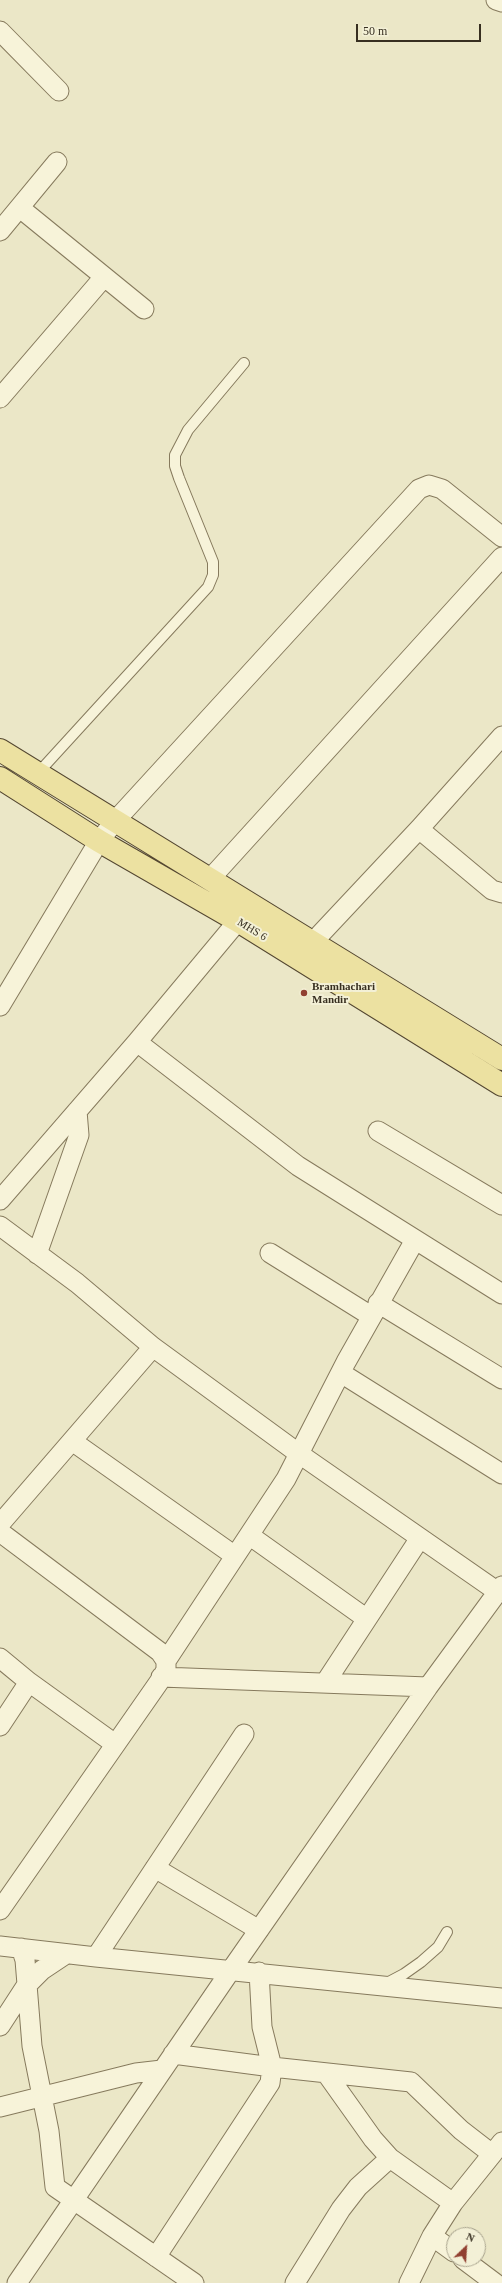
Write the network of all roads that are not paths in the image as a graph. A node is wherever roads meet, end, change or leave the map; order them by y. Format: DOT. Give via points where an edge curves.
graph roads {
  1 [pos="496,0"];
  2 [pos="502,2"];
  3 [pos="0,31"];
  4 [pos="59,91"];
  5 [pos="58,162"];
  6 [pos="20,208"];
  7 [pos="0,231"];
  8 [pos="104,277"];
  9 [pos="144,310"];
  10 [pos="244,363"];
  11 [pos="0,398"];
  12 [pos="502,537"];
  13 [pos="502,557"];
  14 [pos="502,736"];
  15 [pos="0,750"];
  16 [pos="38,773"];
  17 [pos="0,778"];
  18 [pos="115,821"];
  19 [pos="419,829"];
  20 [pos="99,841"];
  21 [pos="210,879"];
  22 [pos="502,893"];
  23 [pos="245,913"];
  24 [pos="313,942"];
  25 [pos="2,997"];
  26 [pos="137,1042"];
  27 [pos="502,1059"];
  28 [pos="502,1085"];
  29 [pos="77,1111"];
  30 [pos="378,1132"];
  31 [pos="0,1200"];
  32 [pos="502,1205"];
  33 [pos="0,1226"];
  34 [pos="415,1240"];
  35 [pos="270,1253"];
  36 [pos="37,1254"];
  37 [pos="502,1294"];
  38 [pos="375,1309"];
  39 [pos="153,1347"];
  40 [pos="341,1373"];
  41 [pos="502,1379"];
  42 [pos="72,1441"];
  43 [pos="298,1453"];
  44 [pos="502,1474"];
  45 [pos="0,1524"];
  46 [pos="0,1532"];
  47 [pos="249,1535"];
  48 [pos="420,1538"];
  49 [pos="235,1556"];
  50 [pos="500,1589"];
  51 [pos="367,1619"];
  52 [pos="0,1658"];
  53 [pos="164,1669"];
  54 [pos="0,1677"];
  55 [pos="27,1679"];
  56 [pos="325,1683"];
  57 [pos="428,1687"];
  58 [pos="0,1726"];
  59 [pos="244,1734"];
  60 [pos="115,1744"];
  61 [pos="155,1868"];
  62 [pos="0,1910"];
  63 [pos="259,1930"];
  64 [pos="448,1932"];
  65 [pos="0,1946"];
  66 [pos="20,1948"];
  67 [pos="66,1954"];
  68 [pos="96,1957"];
  69 [pos="231,1970"];
  70 [pos="259,1972"];
  71 [pos="381,1985"];
  72 [pos="26,1986"];
  73 [pos="502,1998"];
  74 [pos="0,2026"];
  75 [pos="173,2054"];
  76 [pos="272,2067"];
  77 [pos="162,2070"];
  78 [pos="326,2073"];
  79 [pos="41,2096"];
  80 [pos="0,2107"];
  81 [pos="497,2148"];
  82 [pos="390,2158"];
  83 [pos="73,2200"];
  84 [pos="453,2203"];
  85 [pos="432,2236"];
  86 [pos="446,2246"];
  87 [pos="156,2257"];
  88 [pos="474,2267"];
  89 [pos="17,2283"];
  90 [pos="194,2283"];
  91 [pos="295,2283"];
  92 [pos="409,2283"];
  93 [pos="495,2283"];
  1 -- 2 [label="street"];
  3 -- 4 [label="street"];
  5 -- 6 [label="street"];
  6 -- 7 [label="street"];
  6 -- 8 [label="street"];
  8 -- 9 [label="street"];
  8 -- 11 [label="street"];
  10 -- 16 [label="lane" via="188,430 175,455 179,478 213,562 213,575 208,587"];
  12 -- 18 [label="street" via="442,489 424,486"];
  13 -- 21 [label="street"];
  14 -- 19 [label="street"];
  15 -- 16 [label="main road"];
  16 -- 18 [label="main road"];
  17 -- 20 [label="main road, MHS 6"];
  18 -- 20 [label="street"];
  18 -- 21 [label="main road"];
  19 -- 22 [label="street" via="492,890"];
  19 -- 24 [label="street"];
  20 -- 23 [label="main road, MHS 6"];
  20 -- 25 [label="street"];
  21 -- 23 [label="main road"];
  23 -- 24 [label="main road"];
  23 -- 26 [label="street"];
  23 -- 28 [label="main road, MHS 6"];
  24 -- 27 [label="main road"];
  26 -- 29 [label="street"];
  26 -- 34 [label="street" via="298,1166"];
  29 -- 31 [label="street"];
  29 -- 36 [label="street" via="79,1135"];
  30 -- 32 [label="street"];
  33 -- 36 [label="street"];
  34 -- 37 [label="street"];
  34 -- 38 [label="street"];
  35 -- 38 [label="street"];
  36 -- 39 [label="street" via="77,1283"];
  38 -- 40 [label="street"];
  38 -- 41 [label="street"];
  39 -- 42 [label="street"];
  39 -- 43 [label="street"];
  40 -- 43 [label="street"];
  40 -- 44 [label="street"];
  42 -- 45 [label="street"];
  42 -- 49 [label="street"];
  43 -- 47 [label="street" via="286,1479"];
  43 -- 48 [label="street"];
  46 -- 53 [label="street" via="160,1652"];
  47 -- 49 [label="street"];
  47 -- 51 [label="street"];
  48 -- 50 [label="street"];
  48 -- 51 [label="street"];
  49 -- 53 [label="street"];
  50 -- 57 [label="street"];
  51 -- 56 [label="street"];
  52 -- 55 [label="street"];
  53 -- 56 [label="street"];
  53 -- 60 [label="street"];
  54 -- 55 [label="street"];
  55 -- 58 [label="street"];
  55 -- 60 [label="street"];
  56 -- 57 [label="street"];
  57 -- 63 [label="street"];
  59 -- 61 [label="street"];
  60 -- 62 [label="street"];
  61 -- 63 [label="street"];
  61 -- 68 [label="street"];
  63 -- 69 [label="street"];
  64 -- 71 [label="lane" via="438,1947 421,1962"];
  65 -- 66 [label="street"];
  66 -- 67 [label="street"];
  66 -- 72 [label="street" via="25,1960"];
  67 -- 68 [label="street"];
  67 -- 72 [label="street" via="42,1970"];
  68 -- 69 [label="street"];
  69 -- 70 [label="street"];
  69 -- 75 [label="street"];
  70 -- 71 [label="street"];
  70 -- 76 [label="street" via="262,2027"];
  71 -- 73 [label="street"];
  72 -- 74 [label="street"];
  72 -- 79 [label="street" via="32,2046"];
  75 -- 76 [label="street"];
  75 -- 77 [label="street"];
  76 -- 78 [label="street"];
  76 -- 87 [label="street" via="270,2083"];
  77 -- 79 [label="street" via="136,2073"];
  77 -- 83 [label="street"];
  78 -- 81 [label="street" via="411,2082 461,2130"];
  78 -- 82 [label="street" via="373,2139"];
  79 -- 80 [label="street"];
  79 -- 83 [label="street" via="49,2131 54,2183 59,2191"];
  81 -- 84 [label="street"];
  82 -- 84 [label="street"];
  82 -- 91 [label="street" via="358,2187 341,2209"];
  83 -- 87 [label="street"];
  83 -- 89 [label="street"];
  84 -- 85 [label="street"];
  85 -- 86 [label="street"];
  85 -- 92 [label="street"];
  87 -- 90 [label="street"];
  88 -- 93 [label="street"];
}
